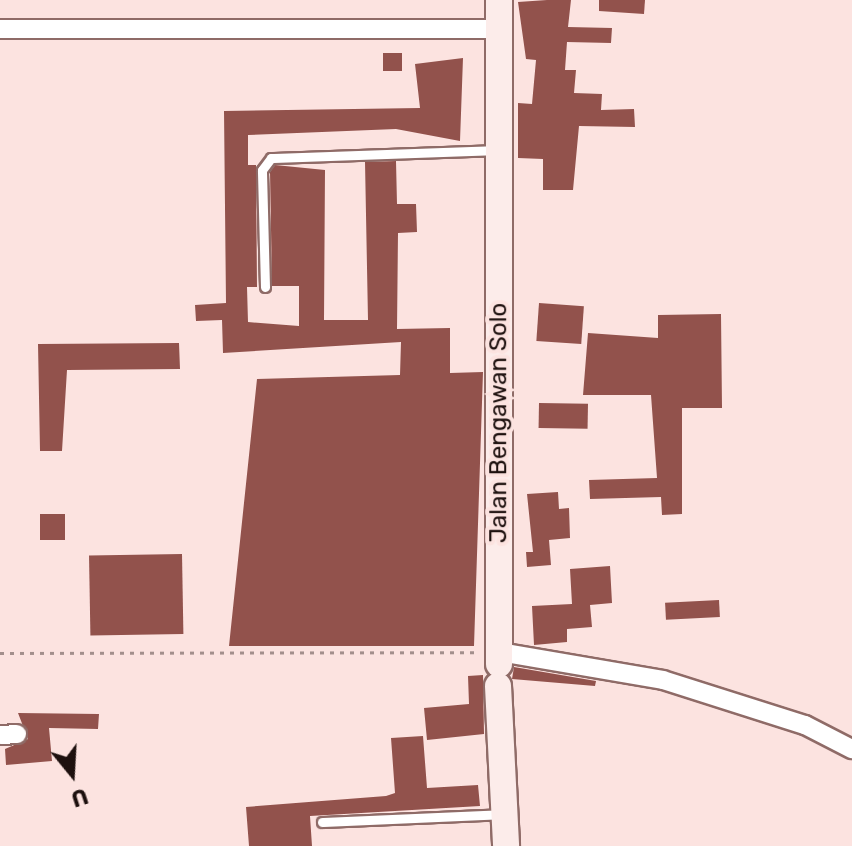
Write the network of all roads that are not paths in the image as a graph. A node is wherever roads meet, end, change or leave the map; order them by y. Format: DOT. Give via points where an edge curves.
graph roads {
  1 [pos="499,0"];
  2 [pos="0,29"];
  3 [pos="499,29"];
  4 [pos="501,149"];
  5 [pos="265,287"];
  6 [pos="499,667"];
  7 [pos="852,749"];
  8 [pos="505,813"];
  9 [pos="322,822"];
  10 [pos="506,846"];
  1 -- 3 [label="main road, Jalan Bengawan Solo"];
  2 -- 3 [label="street"];
  3 -- 4 [label="main road, Jalan Bengawan Solo"];
  4 -- 5 [label="lane" via="271,158 262,170"];
  4 -- 6 [label="main road, Jalan Bengawan Solo"];
  6 -- 7 [label="street" via="663,680 805,725"];
  6 -- 8 [label="main road, Jalan Bengawan Solo"];
  8 -- 9 [label="lane"];
  8 -- 10 [label="main road, Jalan Bengawan Solo"];
}
